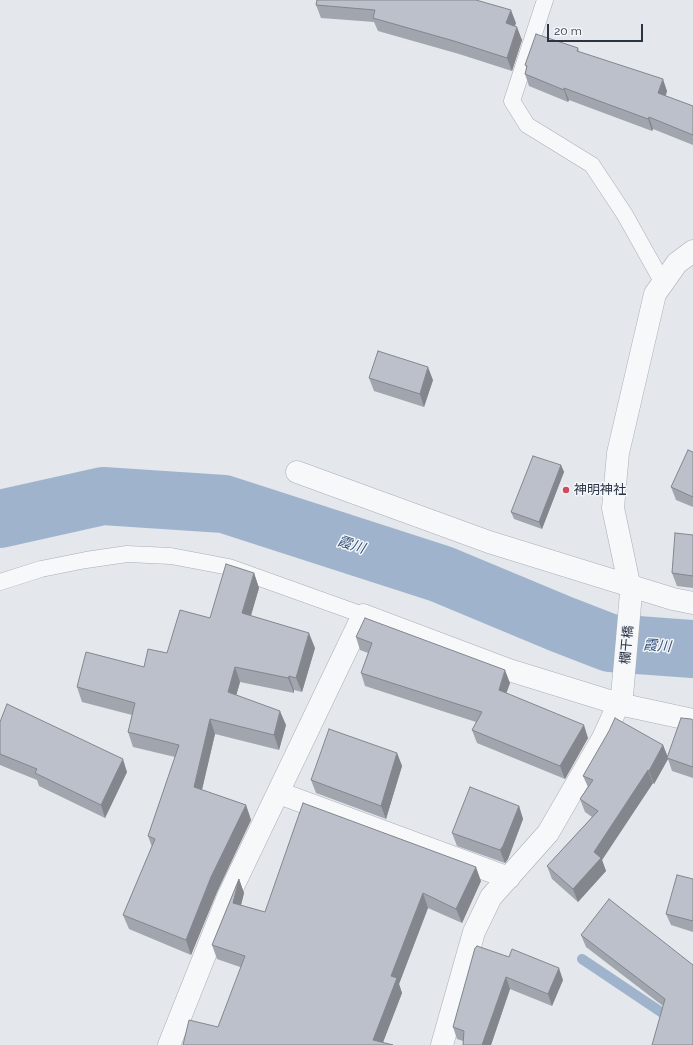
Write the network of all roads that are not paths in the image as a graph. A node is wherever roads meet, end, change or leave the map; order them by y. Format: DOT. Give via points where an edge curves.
graph roads {
  1 [pos="545,0"];
  2 [pos="693,251"];
  3 [pos="663,283"];
  4 [pos="297,472"];
  5 [pos="0,582"];
  6 [pos="631,590"];
  7 [pos="693,603"];
  8 [pos="363,614"];
  9 [pos="620,700"];
  10 [pos="693,720"];
  11 [pos="279,793"];
  12 [pos="509,878"];
  13 [pos="170,1045"];
  14 [pos="442,1045"];
  1 -- 3 [label="lane" via="512,101 527,125 592,165 626,215"];
  2 -- 3 [label="street, 欄干橋" via="678,263"];
  3 -- 6 [label="street, 欄干橋" via="655,294 651,308 618,453 613,508"];
  4 -- 6 [label="street"];
  5 -- 8 [label="lane" via="41,569 86,560 127,554 171,556 229,567"];
  6 -- 7 [label="street"];
  6 -- 9 [label="street, 欄干橋"];
  8 -- 9 [label="street" via="509,670"];
  8 -- 11 [label="street"];
  9 -- 10 [label="street"];
  9 -- 12 [label="street, 欄干橋" via="603,738 548,833"];
  11 -- 12 [label="street"];
  11 -- 13 [label="street" via="228,897"];
  12 -- 14 [label="street, 欄干橋" via="491,897 474,932"];
}
